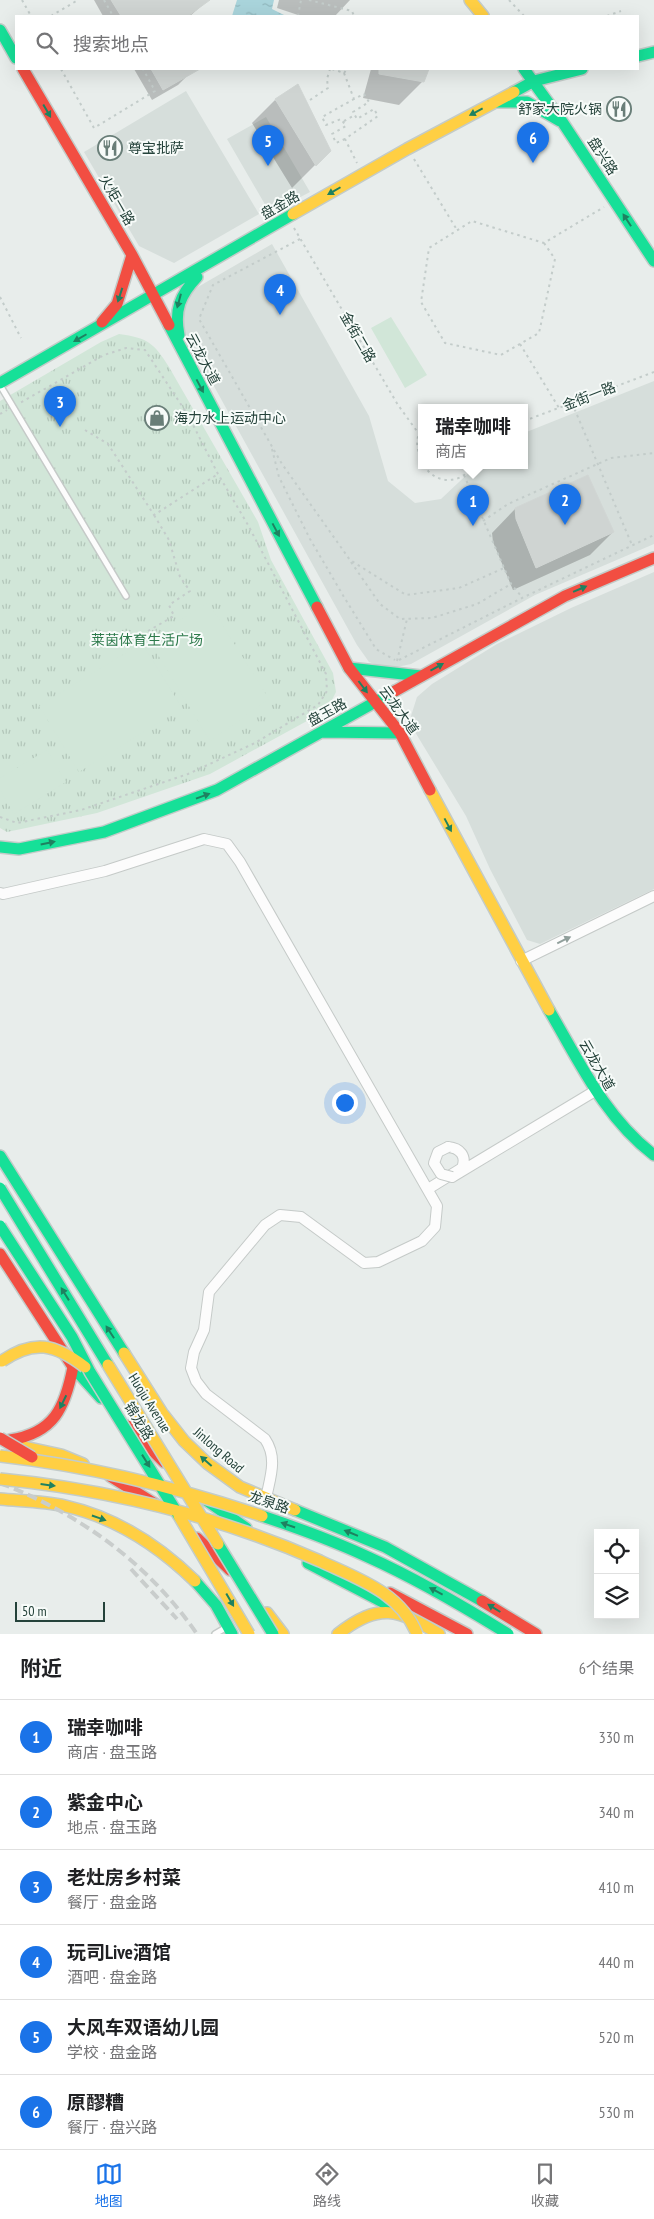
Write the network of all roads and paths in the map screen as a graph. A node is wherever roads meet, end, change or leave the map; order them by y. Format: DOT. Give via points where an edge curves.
graph roads {
  1 [pos="22,0"];
  2 [pos="78,0"];
  3 [pos="104,0"];
  4 [pos="302,0"];
  5 [pos="309,0"];
  6 [pos="470,0"];
  7 [pos="509,0"];
  8 [pos="621,11"];
  9 [pos="30,15"];
  10 [pos="53,15"];
  11 [pos="112,15"];
  12 [pos="298,15"];
  13 [pos="354,15"];
  14 [pos="482,15"];
  15 [pos="523,15"];
  16 [pos="610,15"];
  17 [pos="0,30"];
  18 [pos="654,52"];
  19 [pos="15,56"];
  20 [pos="639,56"];
  21 [pos="23,70"];
  22 [pos="62,70"];
  23 [pos="144,70"];
  24 [pos="331,70"];
  25 [pos="334,70"];
  26 [pos="346,70"];
  27 [pos="525,70"];
  28 [pos="578,70"];
  29 [pos="344,73"];
  30 [pos="534,81"];
  31 [pos="354,99"];
  32 [pos="310,100"];
  33 [pos="494,102"];
  34 [pos="355,115"];
  35 [pos="343,122"];
  36 [pos="563,122"];
  37 [pos="345,139"];
  38 [pos="407,149"];
  39 [pos="349,150"];
  40 [pos="614,201"];
  41 [pos="458,230"];
  42 [pos="544,243"];
  43 [pos="132,255"];
  44 [pos="654,261"];
  45 [pos="210,264"];
  46 [pos="0,297"];
  47 [pos="153,297"];
  48 [pos="96,328"];
  49 [pos="21,338"];
  50 [pos="520,344"];
  51 [pos="184,356"];
  52 [pos="654,372"];
  53 [pos="0,384"];
  54 [pos="572,403"];
  55 [pos="13,407"];
  56 [pos="559,408"];
  57 [pos="0,414"];
  58 [pos="528,420"];
  59 [pos="85,430"];
  60 [pos="418,434"];
  61 [pos="271,445"];
  62 [pos="418,451"];
  63 [pos="654,453"];
  64 [pos="598,464"];
  65 [pos="427,469"];
  66 [pos="468,469"];
  67 [pos="218,474"];
  68 [pos="464,475"];
  69 [pos="154,515"];
  70 [pos="483,521"];
  71 [pos="654,535"];
  72 [pos="632,545"];
  73 [pos="654,558"];
  74 [pos="350,560"];
  75 [pos="504,568"];
  76 [pos="511,584"];
  77 [pos="126,596"];
  78 [pos="522,598"];
  79 [pos="407,619"];
  80 [pos="148,631"];
  81 [pos="397,661"];
  82 [pos="349,668"];
  83 [pos="421,676"];
  84 [pos="375,702"];
  85 [pos="322,732"];
  86 [pos="400,734"];
  87 [pos="0,817"];
  88 [pos="0,847"];
  89 [pos="0,892"];
  90 [pos="654,896"];
  91 [pos="520,961"];
  92 [pos="595,1091"];
  93 [pos="654,1155"];
  94 [pos="0,1156"];
  95 [pos="0,1188"];
  96 [pos="428,1189"];
  97 [pos="0,1226"];
  98 [pos="0,1254"];
  99 [pos="88,1299"];
  100 [pos="46,1326"];
  101 [pos="0,1364"];
  102 [pos="73,1367"];
  103 [pos="90,1372"];
  104 [pos="0,1440"];
  105 [pos="0,1456"];
  106 [pos="36,1459"];
  107 [pos="0,1479"];
  108 [pos="266,1498"];
  109 [pos="0,1499"];
  110 [pos="373,1584"];
  111 [pos="408,1615"];
  112 [pos="245,1616"];
  113 [pos="230,1630"];
  114 [pos="215,1634"];
  115 [pos="249,1634"];
  116 [pos="273,1634"];
  117 [pos="283,1634"];
  118 [pos="338,1634"];
  119 [pos="417,1634"];
  120 [pos="439,1634"];
  121 [pos="467,1634"];
  122 [pos="508,1634"];
  123 [pos="536,1634"];
  1 -- 9 [label="path"];
  2 -- 10 [label="path"];
  3 -- 11 [label="path"];
  4 -- 12 [label="path"];
  5 -- 13 [label="path"];
  6 -- 14 [label="street"];
  7 -- 15 [label="path"];
  8 -- 16 [label="path"];
  17 -- 19 [label="street"];
  18 -- 20 [label="street"];
  21 -- 43 [label="street, 火炬一路, one-way"];
  22 -- 23 [label="path" via="94,128 155,91"];
  24 -- 32 [label="path" via="328,88"];
  25 -- 29 [label="path"];
  26 -- 29 [label="path"];
  27 -- 30 [label="street, 盘兴路"];
  28 -- 30 [label="street, 盘金路"];
  29 -- 31 [label="path"];
  30 -- 33 [label="street, 盘金路"];
  30 -- 36 [label="street, 盘兴路"];
  31 -- 34 [label="path" via="364,94 369,102 353,112"];
  31 -- 35 [label="path" via="322,117 326,125 341,118"];
  33 -- 36 [label="street" via="527,102"];
  33 -- 38 [label="street, 盘金路, one-way"];
  34 -- 35 [label="path"];
  34 -- 37 [label="path" via="357,119 374,109 378,116"];
  35 -- 37 [label="path" via="346,126 332,134 336,143"];
  36 -- 40 [label="street, 盘兴路"];
  37 -- 39 [label="path"];
  38 -- 41 [label="path"];
  38 -- 45 [label="street, 盘金路, one-way"];
  40 -- 42 [label="path"];
  44 -- 40 [label="street, 盘兴路, one-way"];
  41 -- 42 [label="path" via="472,221"];
  41 -- 50 [label="path" via="429,248 421,302 445,343 501,355"];
  42 -- 50 [label="path" via="555,259 539,334"];
  43 -- 47 [label="street, 火炬一路"];
  43 -- 48 [label="street, one-way" via="117,304"];
  45 -- 47 [label="street, 盘金路"];
  45 -- 51 [label="street, one-way" via="181,293 175,318"];
  46 -- 49 [label="path"];
  47 -- 48 [label="street, 盘金路"];
  47 -- 51 [label="street, 云龙大道"];
  48 -- 53 [label="street, 盘金路, one-way"];
  50 -- 56 [label="path"];
  51 -- 82 [label="street, 云龙大道, one-way"];
  52 -- 54 [label="path, 金街一路"];
  53 -- 55 [label="lane"];
  54 -- 56 [label="path, 金街一路"];
  54 -- 64 [label="path"];
  55 -- 57 [label="path"];
  55 -- 67 [label="path" via="104,355 126,348 145,350 188,415"];
  55 -- 77 [label="lane"];
  56 -- 58 [label="path, 金街一路"];
  59 -- 69 [label="path" via="108,444"];
  60 -- 61 [label="path, 金街二路" via="300,238 212,285 199,319"];
  60 -- 62 [label="path"];
  61 -- 74 [label="path"];
  61 -- 81 [label="path" via="279,477 310,539 376,649"];
  63 -- 64 [label="path" via="612,458"];
  64 -- 70 [label="path" via="508,504"];
  64 -- 72 [label="path"];
  65 -- 68 [label="path" via="440,479 450,480"];
  66 -- 68 [label="path"];
  67 -- 69 [label="path"];
  67 -- 87 [label="path" via="326,674 327,691 318,705 255,743 188,774 81,810 17,823"];
  68 -- 70 [label="path"];
  69 -- 80 [label="path" via="169,540 180,577 190,592 169,605 174,616"];
  70 -- 75 [label="path"];
  71 -- 72 [label="path"];
  72 -- 78 [label="path"];
  83 -- 73 [label="street, 盘玉路, one-way" via="564,596"];
  74 -- 75 [label="path" via="406,595 459,588"];
  74 -- 79 [label="path" via="380,604 400,618"];
  75 -- 76 [label="path"];
  76 -- 78 [label="path"];
  76 -- 79 [label="path" via="477,604 432,618"];
  78 -- 81 [label="path"];
  79 -- 81 [label="path"];
  82 -- 83 [label="street"];
  82 -- 84 [label="street, 云龙大道, one-way"];
  83 -- 84 [label="street, 盘玉路"];
  84 -- 85 [label="street, 盘玉路"];
  84 -- 86 [label="street, 云龙大道"];
  85 -- 86 [label="street"];
  88 -- 85 [label="street, 盘玉路, one-way" via="19,850 104,832 217,790"];
  86 -- 91 [label="street, 云龙大道, one-way"];
  89 -- 96 [label="street" via="3,894 105,871 204,839 227,844"];
  91 -- 90 [label="street, one-way"];
  91 -- 92 [label="street, 云龙大道"];
  92 -- 93 [label="street, 云龙大道" via="642,1146"];
  92 -- 96 [label="street, bridge" via="452,1177 441,1174 434,1163 438,1152 448,1147 458,1149 464,1158 462,1168"];
  94 -- 99 [label="street, Jinlong Road"];
  116 -- 95 [label="street, Huoju Avenue, one-way, bridge"];
  96 -- 108 [label="street" via="437,1206 435,1227 422,1241 378,1262 364,1263 301,1218 280,1215 265,1225 209,1292 204,1330 191,1368 206,1394 265,1439 271,1448 273,1462"];
  97 -- 103 [label="street, 锦龙路, bridge" via="72,1337"];
  98 -- 100 [label="street"];
  99 -- 100 [label="street" via="81,1316 58,1327"];
  108 -- 99 [label="street, Jinlong Road, one-way" via="240,1487 184,1441 162,1413"];
  100 -- 102 [label="street"];
  101 -- 103 [label="street, bridge" via="16,1350 34,1346 54,1348 72,1356"];
  102 -- 104 [label="street, one-way" via="70,1388 48,1426 27,1439"];
  102 -- 111 [label="street" via="191,1489 239,1524"];
  103 -- 115 [label="street, 锦龙路, one-way, bridge" via="204,1555"];
  104 -- 106 [label="street, bridge"];
  104 -- 117 [label="street" via="62,1455 118,1480 173,1516 226,1565 258,1608"];
  105 -- 106 [label="street, 龙泉路, bridge"];
  122 -- 106 [label="street, 龙泉路, one-way, bridge" via="382,1562 314,1534 229,1504 142,1480"];
  107 -- 110 [label="street, one-way, bridge" via="73,1488 247,1531"];
  123 -- 108 [label="street, Jinlong Road, one-way" via="462,1588 385,1547"];
  109 -- 113 [label="street, one-way" via="66,1506 107,1521 144,1540 189,1574 214,1602"];
  110 -- 119 [label="street, bridge" via="401,1608"];
  110 -- 121 [label="street, bridge"];
  111 -- 118 [label="street" via="387,1611 373,1614 352,1622"];
  111 -- 120 [label="street"];
  112 -- 113 [label="lane"];
  113 -- 114 [label="lane"];
}
